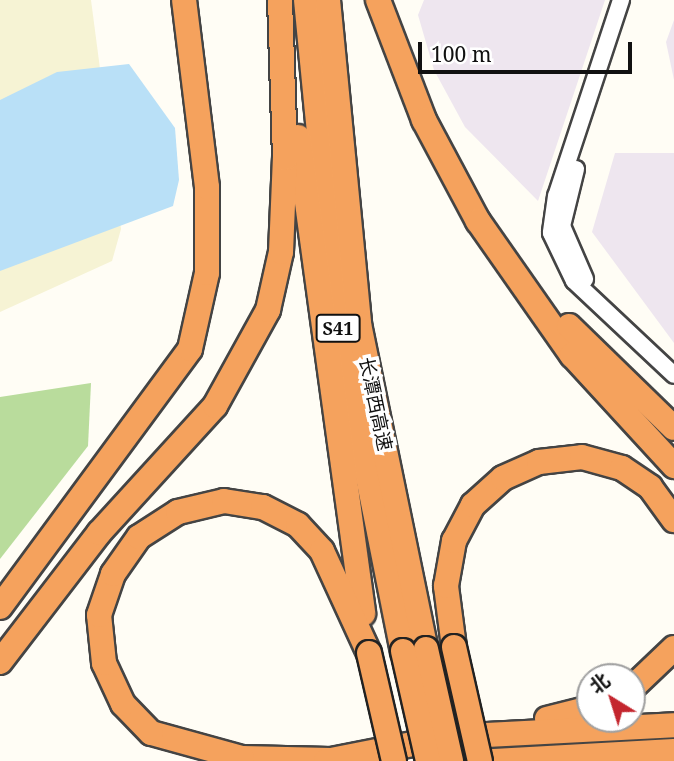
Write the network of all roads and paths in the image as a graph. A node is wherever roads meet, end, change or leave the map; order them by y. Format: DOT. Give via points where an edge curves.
graph roads {
  1 [pos="184,0"];
  2 [pos="281,0"];
  3 [pos="306,0"];
  4 [pos="328,0"];
  5 [pos="378,0"];
  6 [pos="621,0"];
  7 [pos="632,0"];
  8 [pos="478,221"];
  9 [pos="674,362"];
  10 [pos="674,375"];
  11 [pos="674,428"];
  12 [pos="674,466"];
  13 [pos="674,520"];
  14 [pos="0,607"];
  15 [pos="674,648"];
  16 [pos="415,650"];
  17 [pos="369,653"];
  18 [pos="0,662"];
  19 [pos="646,675"];
  20 [pos="576,712"];
  21 [pos="674,725"];
  22 [pos="487,734"];
  23 [pos="674,751"];
  24 [pos="328,761"];
  25 [pos="394,761"];
  26 [pos="428,761"];
  27 [pos="451,761"];
  28 [pos="480,761"];
  29 [pos="494,761"];
  1 -- 14 [label="highway" via="207,187 207,274 190,349"];
  2 -- 17 [label="highway" via="325,364"];
  2 -- 18 [label="highway" via="285,158 281,253 268,310 215,406 99,533"];
  3 -- 16 [label="highway, 长潭西高速 / S41" via="338,327"];
  4 -- 16 [label="highway, 长潭西高速 / S41" via="359,324"];
  5 -- 8 [label="highway" via="424,120"];
  6 -- 10 [label="street" via="556,196 551,233 574,281"];
  7 -- 9 [label="street" via="562,226 584,278"];
  8 -- 11 [label="highway" via="580,339"];
  8 -- 12 [label="highway" via="572,355"];
  13 -- 28 [label="highway, bridge" via="650,488 622,468 582,457 539,462 503,478 473,505 454,541 446,586 454,646"];
  15 -- 19 [label="highway"];
  16 -- 26 [label="highway, 长潭西高速 / S41, bridge"];
  16 -- 27 [label="highway, 长潭西高速 / S41, bridge"];
  17 -- 24 [label="highway" via="322,551 298,525 263,507 224,501 178,512 139,537 113,574 99,615 104,663 123,704 151,733 242,758"];
  17 -- 25 [label="highway, bridge"];
  20 -- 22 [label="highway"];
  21 -- 22 [label="highway"];
  22 -- 24 [label="highway"];
  23 -- 29 [label="highway"];
}
